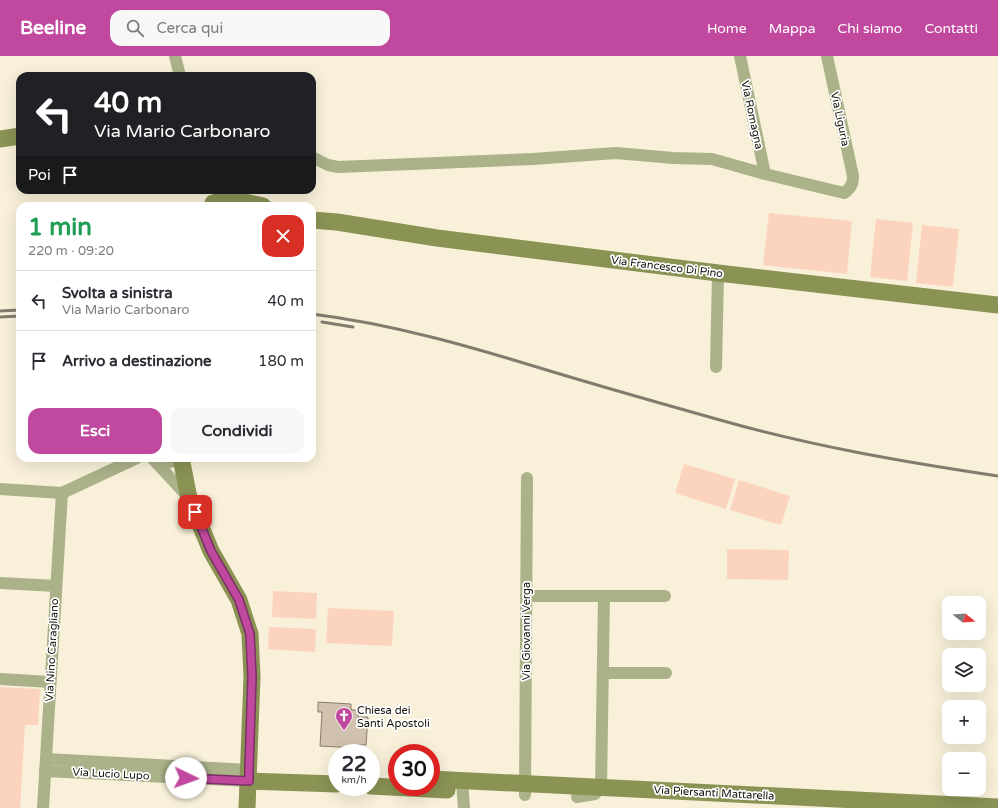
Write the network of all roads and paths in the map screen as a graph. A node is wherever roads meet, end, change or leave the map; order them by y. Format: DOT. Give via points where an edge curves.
graph roads {
  1 [pos="175,56"];
  2 [pos="740,56"];
  3 [pos="827,56"];
  4 [pos="179,72"];
  5 [pos="16,137"];
  6 [pos="0,139"];
  7 [pos="316,159"];
  8 [pos="764,174"];
  9 [pos="230,195"];
  10 [pos="214,201"];
  11 [pos="250,202"];
  12 [pos="316,217"];
  13 [pos="316,220"];
  14 [pos="337,222"];
  15 [pos="718,273"];
  16 [pos="998,305"];
  17 [pos="716,366"];
  18 [pos="128,462"];
  19 [pos="156,462"];
  20 [pos="161,462"];
  21 [pos="171,462"];
  22 [pos="182,462"];
  23 [pos="527,478"];
  24 [pos="0,489"];
  25 [pos="62,493"];
  26 [pos="189,498"];
  27 [pos="0,583"];
  28 [pos="56,586"];
  29 [pos="526,596"];
  30 [pos="604,596"];
  31 [pos="665,596"];
  32 [pos="603,673"];
  33 [pos="666,673"];
  34 [pos="0,679"];
  35 [pos="50,682"];
  36 [pos="46,765"];
  37 [pos="328,774"];
  38 [pos="249,775"];
  39 [pos="440,781"];
  40 [pos="328,783"];
  41 [pos="380,786"];
  42 [pos="462,786"];
  43 [pos="601,787"];
  44 [pos="525,789"];
  45 [pos="577,797"];
  46 [pos="998,807"];
  47 [pos="43,808"];
  48 [pos="247,808"];
  49 [pos="464,808"];
  50 [pos="803,808"];
  1 -- 4 [label="street"];
  2 -- 8 [label="street, Via Romagna"];
  3 -- 8 [label="street, Via Liguria" via="853,182 850,189 844,193"];
  5 -- 6 [label="street"];
  7 -- 8 [label="street" via="338,167 616,153 712,159"];
  9 -- 10 [label="street" via="230,199"];
  9 -- 11 [label="street"];
  12 -- 14 [label="street"];
  13 -- 14 [label="street"];
  14 -- 15 [label="street, Via Francesco Di Pino" via="437,238"];
  15 -- 16 [label="street, Via Francesco Di Pino"];
  15 -- 17 [label="street"];
  18 -- 25 [label="street"];
  19 -- 26 [label="street"];
  20 -- 21 [label="street"];
  22 -- 26 [label="street"];
  23 -- 29 [label="street, Via Giovanni Verga"];
  24 -- 25 [label="street"];
  25 -- 28 [label="street, Via Nino Caragliano"];
  26 -- 38 [label="street" via="211,551 239,600 250,634 252,677"];
  27 -- 28 [label="street"];
  28 -- 35 [label="street, Via Nino Caragliano"];
  29 -- 30 [label="street"];
  29 -- 44 [label="street, Via Giovanni Verga"];
  30 -- 31 [label="street"];
  30 -- 32 [label="street"];
  32 -- 33 [label="street"];
  32 -- 43 [label="street"];
  34 -- 35 [label="street"];
  35 -- 36 [label="street, Via Nino Caragliano"];
  36 -- 38 [label="street, Via Lucio Lupo"];
  36 -- 47 [label="street, Via Nino Caragliano"];
  37 -- 38 [label="street"];
  38 -- 40 [label="street"];
  38 -- 48 [label="street"];
  39 -- 42 [label="street, Via Piersanti Mattarella"];
  41 -- 42 [label="street, Via Piersanti Mattarella"];
  42 -- 44 [label="street, Via Piersanti Mattarella"];
  42 -- 49 [label="street"];
  43 -- 44 [label="street, Via Piersanti Mattarella"];
  43 -- 45 [label="street" via="595,794"];
  43 -- 46 [label="street, Via Piersanti Mattarella"];
  44 -- 45 [label="street, Via Piersanti Mattarella"];
  45 -- 50 [label="street, Via Piersanti Mattarella"];
}
